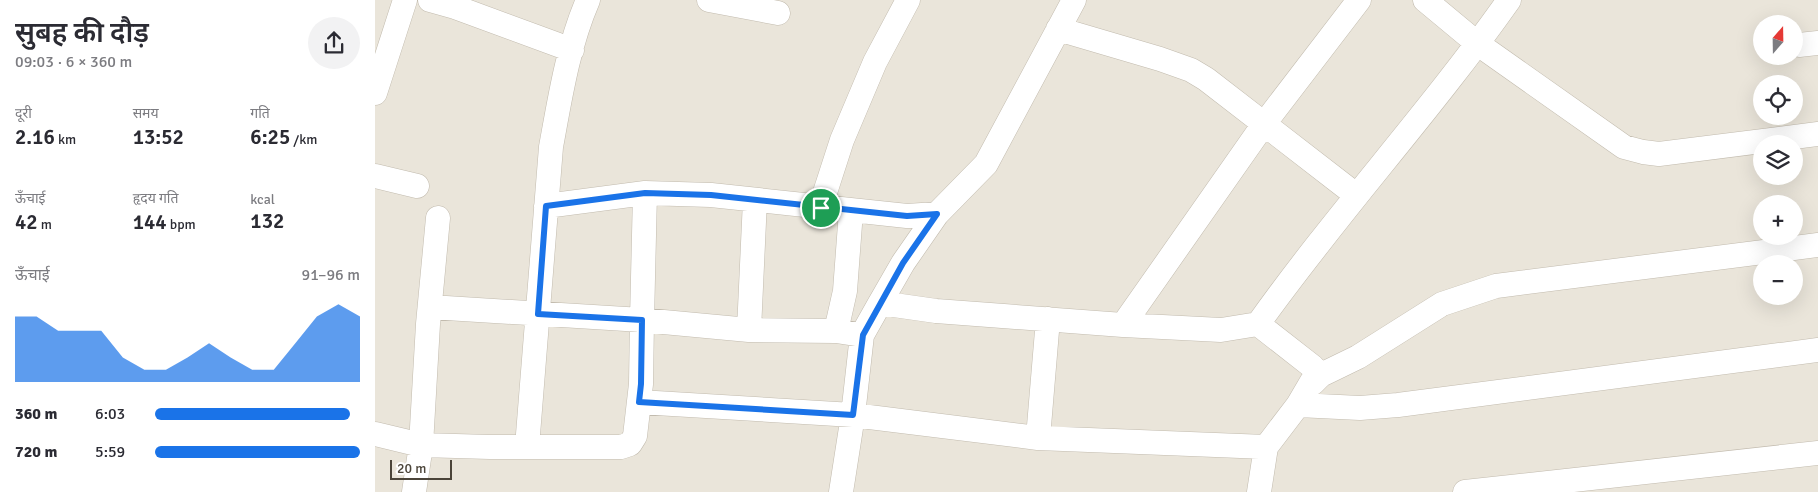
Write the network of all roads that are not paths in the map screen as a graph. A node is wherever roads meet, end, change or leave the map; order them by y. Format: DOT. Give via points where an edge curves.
graph roads {
  1 [pos="405,0"];
  2 [pos="429,0"];
  3 [pos="588,0"];
  4 [pos="709,0"];
  5 [pos="907,0"];
  6 [pos="1074,0"];
  7 [pos="1359,0"];
  8 [pos="1425,0"];
  9 [pos="1509,0"];
  10 [pos="778,13"];
  11 [pos="1058,29"];
  12 [pos="1478,44"];
  13 [pos="572,50"];
  14 [pos="375,94"];
  15 [pos="1264,124"];
  16 [pos="1818,134"];
  17 [pos="375,176"];
  18 [pos="417,186"];
  19 [pos="645,193"];
  20 [pos="1356,194"];
  21 [pos="755,200"];
  22 [pos="546,206"];
  23 [pos="821,208"];
  24 [pos="851,211"];
  25 [pos="937,214"];
  26 [pos="438,218"];
  27 [pos="1818,246"];
  28 [pos="880,303"];
  29 [pos="430,307"];
  30 [pos="538,314"];
  31 [pos="642,320"];
  32 [pos="1048,320"];
  33 [pos="1258,324"];
  34 [pos="1123,325"];
  35 [pos="749,330"];
  36 [pos="836,331"];
  37 [pos="863,335"];
  38 [pos="1818,350"];
  39 [pos="1313,383"];
  40 [pos="639,402"];
  41 [pos="1298,405"];
  42 [pos="853,415"];
  43 [pos="375,434"];
  44 [pos="1038,438"];
  45 [pos="421,445"];
  46 [pos="527,447"];
  47 [pos="1266,447"];
  48 [pos="1818,453"];
  49 [pos="1624,483"];
  50 [pos="1544,487"];
  51 [pos="414,492"];
  52 [pos="841,492"];
  53 [pos="1259,492"];
  54 [pos="1465,492"];
  1 -- 14 [label="street"];
  2 -- 13 [label="street"];
  3 -- 13 [label="street"];
  4 -- 10 [label="street"];
  5 -- 23 [label="street" via="875,62 842,140"];
  6 -- 11 [label="street"];
  7 -- 15 [label="street"];
  8 -- 12 [label="street"];
  9 -- 12 [label="street"];
  11 -- 15 [label="street" via="1191,70"];
  11 -- 25 [label="street" via="986,164"];
  12 -- 16 [label="street" via="1624,147 1659,154"];
  12 -- 20 [label="street"];
  13 -- 22 [label="street" via="551,147"];
  15 -- 20 [label="street"];
  15 -- 34 [label="street"];
  17 -- 18 [label="street"];
  19 -- 21 [label="street"];
  19 -- 22 [label="street"];
  19 -- 31 [label="street"];
  20 -- 33 [label="street"];
  21 -- 23 [label="street"];
  21 -- 35 [label="street"];
  22 -- 30 [label="street"];
  23 -- 24 [label="street"];
  24 -- 25 [label="street" via="907,216"];
  24 -- 36 [label="street" via="845,291"];
  25 -- 28 [label="street"];
  26 -- 29 [label="street"];
  27 -- 39 [label="street" via="1496,286 1442,304 1358,357 1321,375"];
  28 -- 32 [label="street"];
  28 -- 37 [label="street"];
  29 -- 30 [label="street"];
  29 -- 45 [label="street"];
  30 -- 31 [label="street"];
  30 -- 46 [label="street"];
  31 -- 35 [label="street"];
  31 -- 40 [label="street"];
  32 -- 34 [label="street"];
  32 -- 44 [label="street"];
  33 -- 34 [label="street" via="1221,330"];
  33 -- 39 [label="street" via="1313,367"];
  35 -- 36 [label="street"];
  36 -- 37 [label="street"];
  37 -- 42 [label="street"];
  38 -- 41 [label="street" via="1398,405 1360,408"];
  39 -- 41 [label="street"];
  40 -- 42 [label="street"];
  40 -- 46 [label="street" via="635,436 630,444 621,447"];
  41 -- 47 [label="street"];
  42 -- 44 [label="street"];
  42 -- 52 [label="street"];
  43 -- 45 [label="street"];
  44 -- 47 [label="street"];
  45 -- 46 [label="street"];
  45 -- 51 [label="street"];
  47 -- 53 [label="street"];
  48 -- 49 [label="street"];
  49 -- 50 [label="street"];
  50 -- 54 [label="street"];
}
